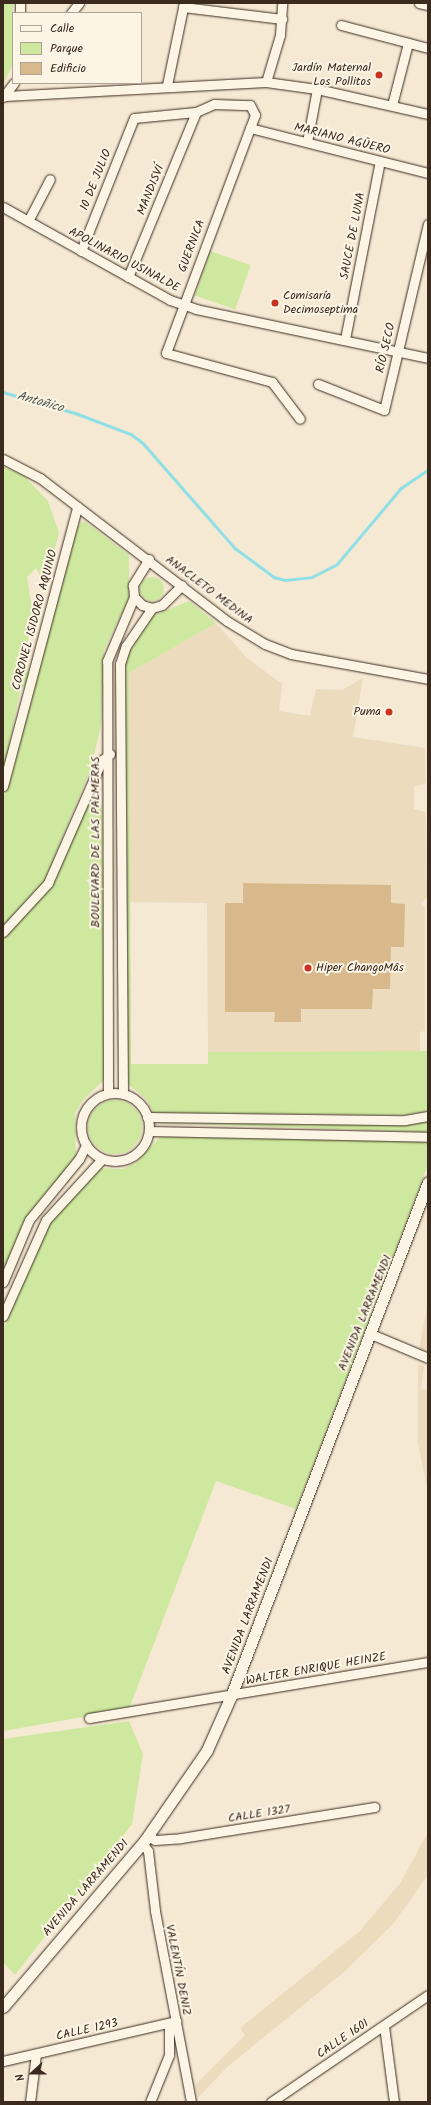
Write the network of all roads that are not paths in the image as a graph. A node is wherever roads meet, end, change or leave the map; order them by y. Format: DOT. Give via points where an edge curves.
graph roads {
  1 [pos="79,3"];
  2 [pos="282,3"];
  3 [pos="418,3"];
  4 [pos="183,5"];
  5 [pos="428,5"];
  6 [pos="72,12"];
  7 [pos="282,19"];
  8 [pos="340,25"];
  9 [pos="408,42"];
  10 [pos="428,48"];
  11 [pos="266,82"];
  12 [pos="13,84"];
  13 [pos="168,85"];
  14 [pos="317,89"];
  15 [pos="4,97"];
  16 [pos="392,105"];
  17 [pos="196,112"];
  18 [pos="428,114"];
  19 [pos="250,128"];
  20 [pos="307,142"];
  21 [pos="380,161"];
  22 [pos="428,172"];
  23 [pos="50,179"];
  24 [pos="3,207"];
  25 [pos="28,221"];
  26 [pos="428,224"];
  27 [pos="81,251"];
  28 [pos="128,277"];
  29 [pos="183,304"];
  30 [pos="345,339"];
  31 [pos="397,351"];
  32 [pos="428,358"];
  33 [pos="318,384"];
  34 [pos="300,419"];
  35 [pos="3,459"];
  36 [pos="77,507"];
  37 [pos="149,559"];
  38 [pos="182,585"];
  39 [pos="134,597"];
  40 [pos="152,608"];
  41 [pos="428,679"];
  42 [pos="108,754"];
  43 [pos="120,754"];
  44 [pos="3,786"];
  45 [pos="3,932"];
  46 [pos="108,1094"];
  47 [pos="123,1094"];
  48 [pos="428,1116"];
  49 [pos="148,1117"];
  50 [pos="149,1131"];
  51 [pos="428,1137"];
  52 [pos="86,1145"];
  53 [pos="102,1158"];
  54 [pos="428,1182"];
  55 [pos="3,1282"];
  56 [pos="7,1296"];
  57 [pos="3,1316"];
  58 [pos="371,1334"];
  59 [pos="428,1358"];
  60 [pos="428,1662"];
  61 [pos="231,1696"];
  62 [pos="89,1718"];
  63 [pos="375,1807"];
  64 [pos="145,1839"];
  65 [pos="428,1996"];
  66 [pos="3,2007"];
  67 [pos="173,2022"];
  68 [pos="384,2026"];
  69 [pos="36,2054"];
  70 [pos="3,2061"];
  71 [pos="30,2102"];
  72 [pos="150,2102"];
  73 [pos="190,2102"];
  74 [pos="271,2102"];
  75 [pos="394,2102"];
  1 -- 6 [label="street"];
  2 -- 7 [label="street"];
  3 -- 5 [label="street"];
  4 -- 7 [label="street"];
  4 -- 13 [label="street"];
  7 -- 11 [label="street"];
  8 -- 9 [label="street"];
  9 -- 10 [label="street"];
  9 -- 16 [label="street"];
  11 -- 13 [label="street"];
  11 -- 14 [label="street"];
  12 -- 15 [label="street"];
  13 -- 15 [label="street"];
  14 -- 16 [label="street"];
  14 -- 20 [label="street"];
  16 -- 18 [label="street"];
  17 -- 19 [label="street, GUERNICA" via="214,104 250,105 254,115"];
  17 -- 27 [label="street, 10 DE JULIO" via="134,118"];
  17 -- 28 [label="street, MANDISVÍ"];
  19 -- 20 [label="street, MARIANO AGÜERO"];
  19 -- 29 [label="street, GUERNICA"];
  20 -- 21 [label="street, MARIANO AGÜERO"];
  21 -- 22 [label="street, MARIANO AGÜERO"];
  21 -- 30 [label="street, SAUCE DE LUNA"];
  23 -- 25 [label="street"];
  24 -- 25 [label="street, APOLINARIO USINALDE"];
  25 -- 27 [label="street, APOLINARIO USINALDE"];
  26 -- 31 [label="street, RÍO SECO"];
  27 -- 28 [label="street, APOLINARIO USINALDE"];
  28 -- 29 [label="street, APOLINARIO USINALDE"];
  29 -- 30 [label="street, APOLINARIO USINALDE"];
  29 -- 34 [label="street, GUERNICA" via="166,353 272,382"];
  30 -- 31 [label="street, APOLINARIO USINALDE"];
  31 -- 32 [label="street, APOLINARIO USINALDE"];
  31 -- 33 [label="street, RÍO SECO" via="384,410"];
  35 -- 36 [label="street, ANACLETO MEDINA" via="31,472"];
  36 -- 37 [label="street, ANACLETO MEDINA"];
  36 -- 44 [label="street, CORONEL ISIDORO AQUINO"];
  37 -- 38 [label="street, ANACLETO MEDINA"];
  37 -- 39 [label="street, BOULEVARD DE LAS PALMERAS" via="135,580"];
  38 -- 40 [label="street" via="162,605"];
  38 -- 41 [label="street, ANACLETO MEDINA" via="227,621 278,649"];
  39 -- 40 [label="street" via="142,605"];
  39 -- 42 [label="street, BOULEVARD DE LAS PALMERAS" via="107,661"];
  40 -- 43 [label="street, BOULEVARD DE LAS PALMERAS" via="121,658"];
  42 -- 43 [label="street"];
  42 -- 45 [label="street" via="102,760 48,883"];
  42 -- 46 [label="street, BOULEVARD DE LAS PALMERAS"];
  43 -- 47 [label="street, BOULEVARD DE LAS PALMERAS"];
  46 -- 47 [label="street"];
  46 -- 52 [label="street" via="93,1100 84,1113 81,1129"];
  47 -- 49 [label="street" via="140,1104"];
  48 -- 49 [label="street" via="405,1120"];
  49 -- 50 [label="street"];
  50 -- 51 [label="street"];
  50 -- 53 [label="street" via="142,1147 129,1158 118,1161"];
  52 -- 53 [label="street"];
  52 -- 55 [label="street" via="79,1159 32,1216"];
  53 -- 56 [label="street" via="46,1220"];
  54 -- 58 [label="main road, AVENIDA LARRAMENDI"];
  56 -- 57 [label="street"];
  58 -- 59 [label="street"];
  58 -- 61 [label="main road, AVENIDA LARRAMENDI"];
  60 -- 61 [label="street, WALTER ENRIQUE HEINZE"];
  61 -- 62 [label="street, WALTER ENRIQUE HEINZE"];
  61 -- 64 [label="main road, AVENIDA LARRAMENDI" via="197,1767"];
  63 -- 64 [label="street, CALLE 1327" via="181,1838"];
  64 -- 66 [label="main road, AVENIDA LARRAMENDI"];
  64 -- 67 [label="street, VALENTÍN DENIZ"];
  65 -- 68 [label="street, CALLE 1601"];
  67 -- 69 [label="street, CALLE 1293"];
  67 -- 72 [label="street" via="169,2055"];
  67 -- 73 [label="street, VALENTÍN DENIZ"];
  68 -- 74 [label="street, CALLE 1601"];
  68 -- 75 [label="street"];
  69 -- 70 [label="street, CALLE 1293"];
  69 -- 71 [label="street"];
}
